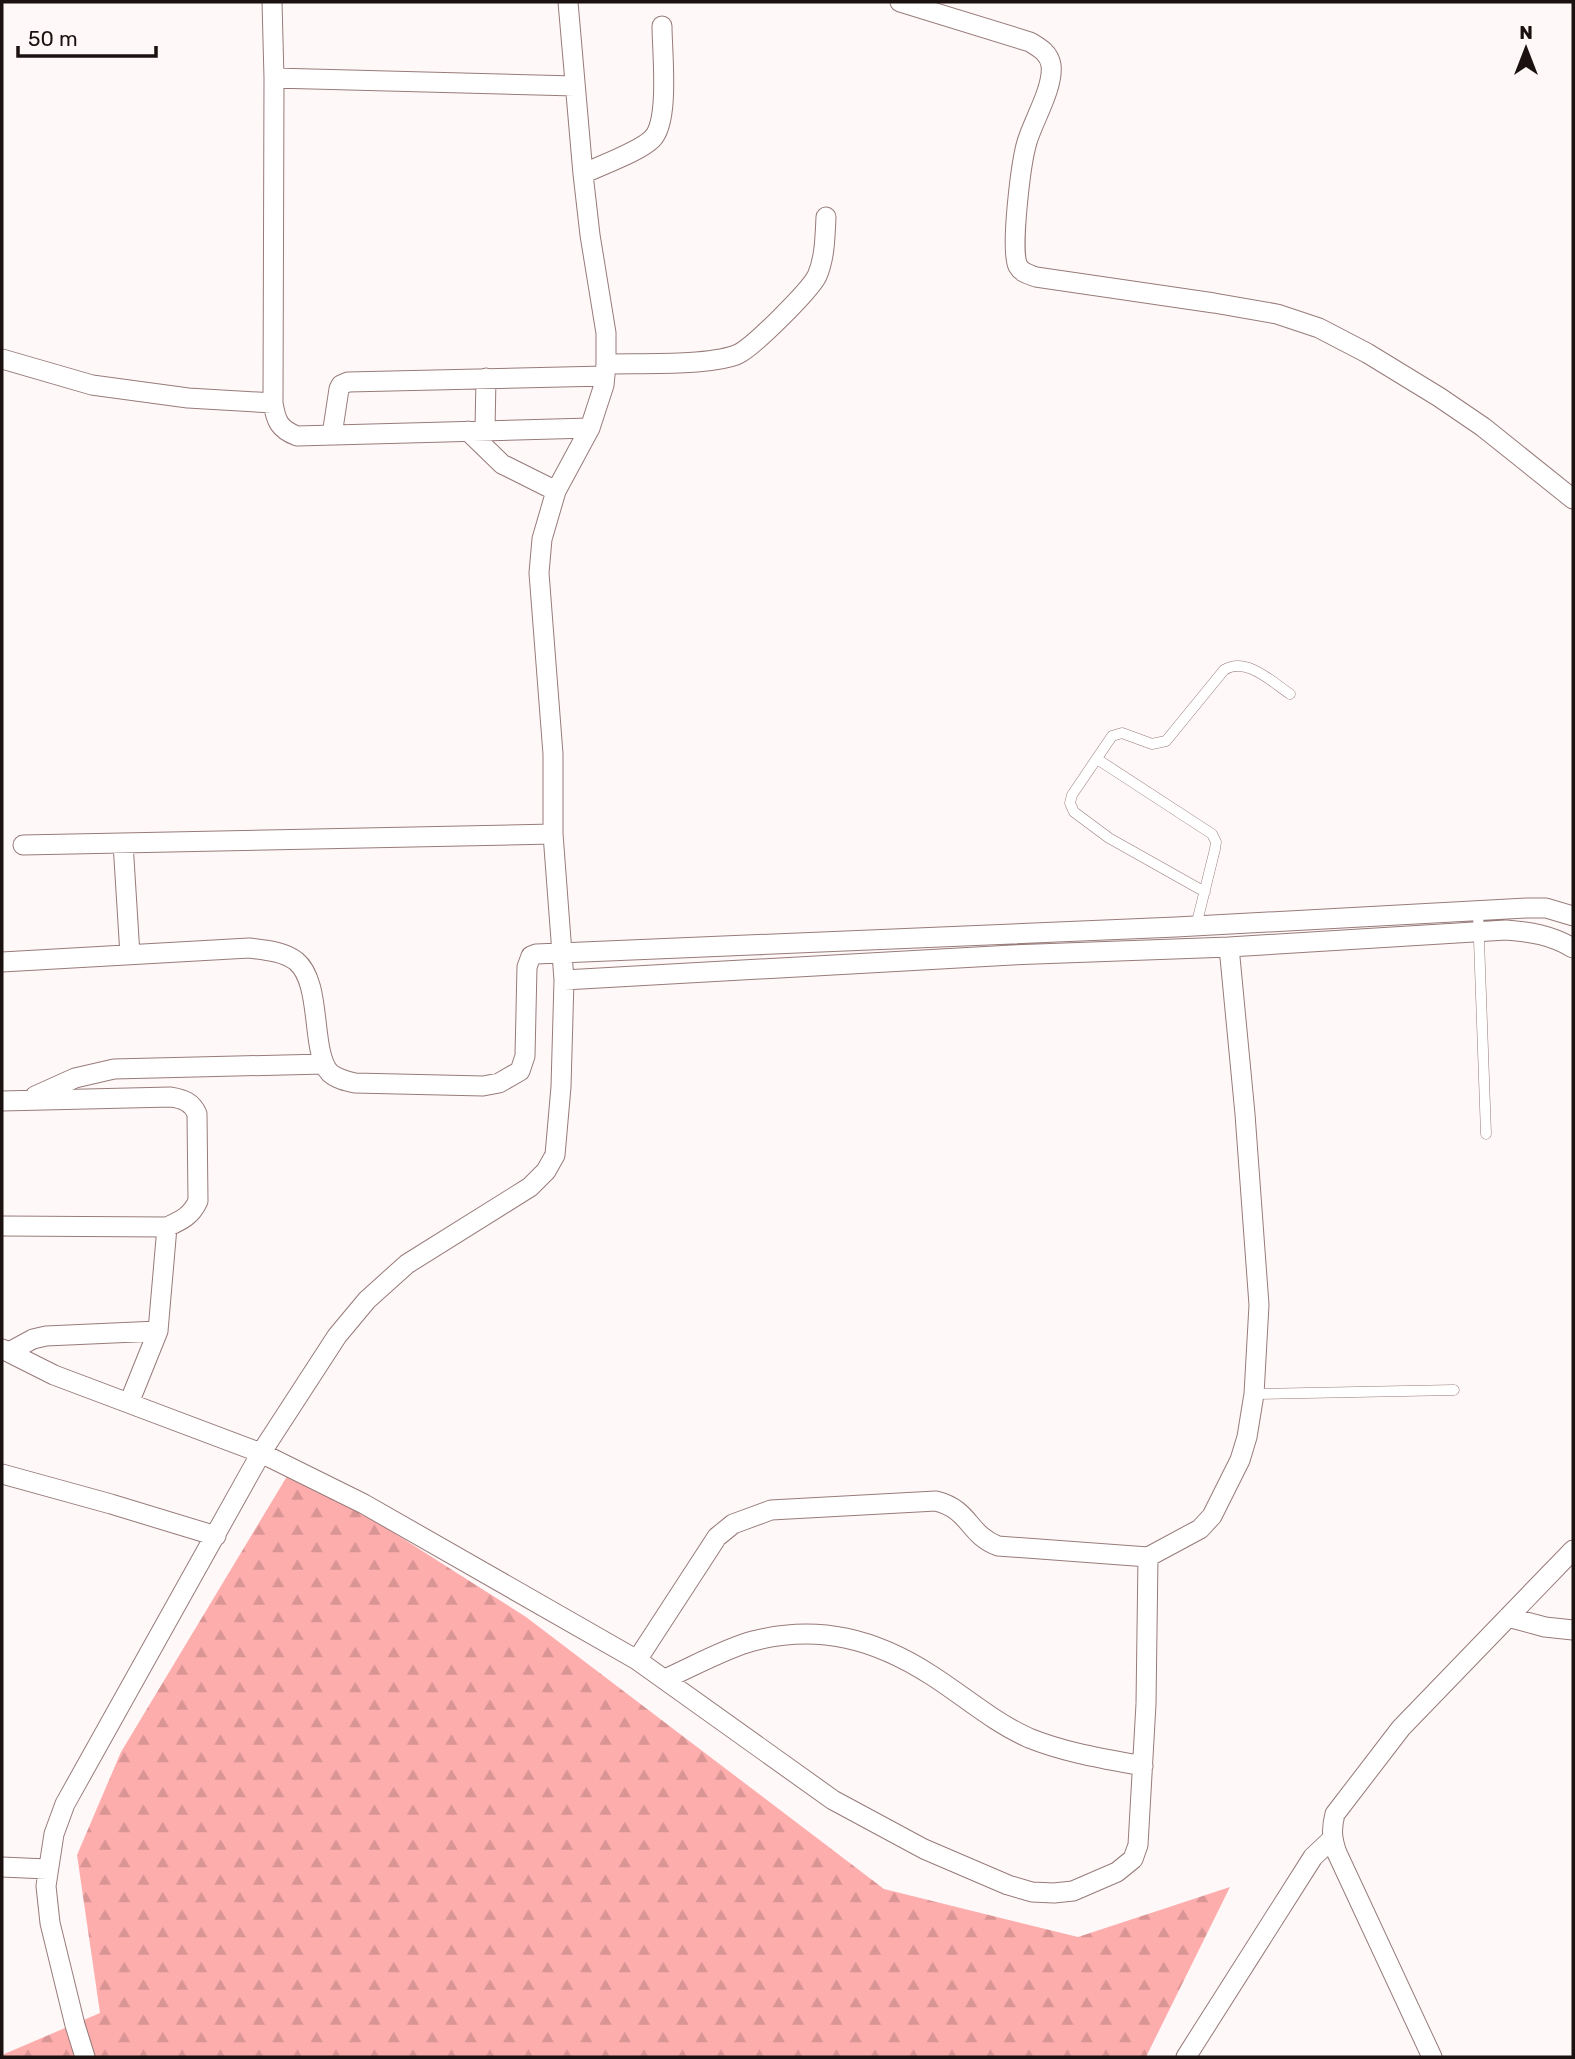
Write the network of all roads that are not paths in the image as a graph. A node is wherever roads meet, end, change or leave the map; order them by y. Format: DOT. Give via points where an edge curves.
graph roads {
  1 [pos="272,2"];
  2 [pos="568,2"];
  3 [pos="900,2"];
  4 [pos="662,26"];
  5 [pos="274,78"];
  6 [pos="575,86"];
  7 [pos="583,174"];
  8 [pos="826,217"];
  9 [pos="2,359"];
  10 [pos="606,370"];
  11 [pos="486,378"];
  12 [pos="273,403"];
  13 [pos="590,428"];
  14 [pos="477,431"];
  15 [pos="332,435"];
  16 [pos="556,491"];
  17 [pos="1573,499"];
  18 [pos="1290,694"];
  19 [pos="1097,760"];
  20 [pos="553,834"];
  21 [pos="123,843"];
  22 [pos="23,845"];
  23 [pos="1205,892"];
  24 [pos="1478,912"];
  25 [pos="1573,916"];
  26 [pos="1250,923"];
  27 [pos="1196,926"];
  28 [pos="1479,932"];
  29 [pos="1252,945"];
  30 [pos="1229,947"];
  31 [pos="1573,947"];
  32 [pos="562,953"];
  33 [pos="130,955"];
  34 [pos="2,962"];
  35 [pos="564,979"];
  36 [pos="324,1064"];
  37 [pos="2,1101"];
  38 [pos="24,1101"];
  39 [pos="1486,1134"];
  40 [pos="2,1226"];
  41 [pos="167,1227"];
  42 [pos="158,1331"];
  43 [pos="5,1351"];
  44 [pos="1454,1390"];
  45 [pos="1255,1394"];
  46 [pos="129,1403"];
  47 [pos="261,1453"];
  48 [pos="2,1474"];
  49 [pos="216,1536"];
  50 [pos="1573,1550"];
  51 [pos="1148,1557"];
  52 [pos="1508,1617"];
  53 [pos="1573,1630"];
  54 [pos="637,1660"];
  55 [pos="665,1679"];
  56 [pos="1143,1766"];
  57 [pos="1332,1839"];
  58 [pos="2,1867"];
  59 [pos="47,1869"];
  60 [pos="85,2057"];
  61 [pos="1186,2057"];
  62 [pos="1432,2057"];
  1 -- 5 [label="street"];
  2 -- 6 [label="street"];
  3 -- 17 [label="street" via="1030,42 1051,62 1052,75 1022,166 1015,252 1025,273 1297,319 1367,353 1439,397"];
  4 -- 7 [label="street" via="658,131 644,145"];
  5 -- 6 [label="street"];
  5 -- 12 [label="street"];
  6 -- 7 [label="street"];
  7 -- 10 [label="street" via="606,332"];
  8 -- 10 [label="street" via="817,277 740,354"];
  9 -- 12 [label="street" via="92,385"];
  10 -- 11 [label="street"];
  10 -- 13 [label="street"];
  11 -- 14 [label="street"];
  11 -- 15 [label="street" via="344,383"];
  12 -- 15 [label="street" via="283,431 297,436"];
  13 -- 14 [label="street"];
  13 -- 16 [label="street"];
  14 -- 15 [label="street"];
  14 -- 16 [label="street" via="502,464"];
  16 -- 20 [label="street" via="542,539 540,573"];
  18 -- 19 [label="lane" via="1252,669 1230,666 1166,741 1152,744 1117,734"];
  19 -- 23 [label="lane" via="1212,834 1216,842"];
  19 -- 23 [label="lane" via="1072,795 1074,812 1109,838"];
  20 -- 21 [label="street"];
  20 -- 32 [label="street"];
  21 -- 22 [label="street"];
  21 -- 33 [label="street"];
  23 -- 27 [label="lane"];
  24 -- 25 [label="street" via="1546,908"];
  24 -- 26 [label="street"];
  24 -- 28 [label="lane"];
  26 -- 27 [label="street"];
  26 -- 29 [label="street"];
  27 -- 32 [label="street"];
  28 -- 29 [label="street"];
  28 -- 31 [label="street" via="1534,932"];
  28 -- 39 [label="lane"];
  29 -- 30 [label="street"];
  30 -- 35 [label="street"];
  30 -- 45 [label="street" via="1256,1239"];
  32 -- 35 [label="street"];
  32 -- 36 [label="street" via="536,954 529,961 525,1056 520,1072 511,1078 483,1086 355,1083 337,1077"];
  33 -- 34 [label="street"];
  33 -- 36 [label="street" via="249,948 296,961 309,979"];
  35 -- 47 [label="street" via="561,1087 555,1155 550,1165 530,1187 407,1264 368,1300 337,1336"];
  36 -- 38 [label="street" via="114,1069 75,1078"];
  37 -- 38 [label="street"];
  38 -- 41 [label="street" via="171,1097 194,1106 198,1200 193,1212"];
  40 -- 41 [label="street"];
  41 -- 42 [label="street"];
  42 -- 43 [label="street" via="47,1336"];
  42 -- 46 [label="street"];
  43 -- 46 [label="street"];
  44 -- 45 [label="lane"];
  45 -- 51 [label="street" via="1240,1460 1212,1516 1200,1529"];
  46 -- 47 [label="street"];
  47 -- 49 [label="street"];
  47 -- 54 [label="street" via="364,1504"];
  48 -- 49 [label="street"];
  49 -- 59 [label="street" via="65,1804"];
  50 -- 52 [label="street"];
  51 -- 54 [label="street" via="998,1546 978,1535 957,1508 936,1501 771,1510 733,1524 717,1537"];
  51 -- 56 [label="street"];
  52 -- 53 [label="street"];
  52 -- 57 [label="street" via="1401,1728 1335,1814"];
  54 -- 55 [label="street"];
  55 -- 56 [label="street" via="752,1641 822,1634 857,1639 931,1675 1028,1737 1090,1757"];
  55 -- 56 [label="street" via="833,1800 924,1849 1032,1892 1073,1891 1133,1860 1141,1836"];
  57 -- 61 [label="street" via="1313,1857"];
  57 -- 62 [label="street"];
  58 -- 59 [label="street"];
  59 -- 60 [label="street" via="50,1923"];
}
